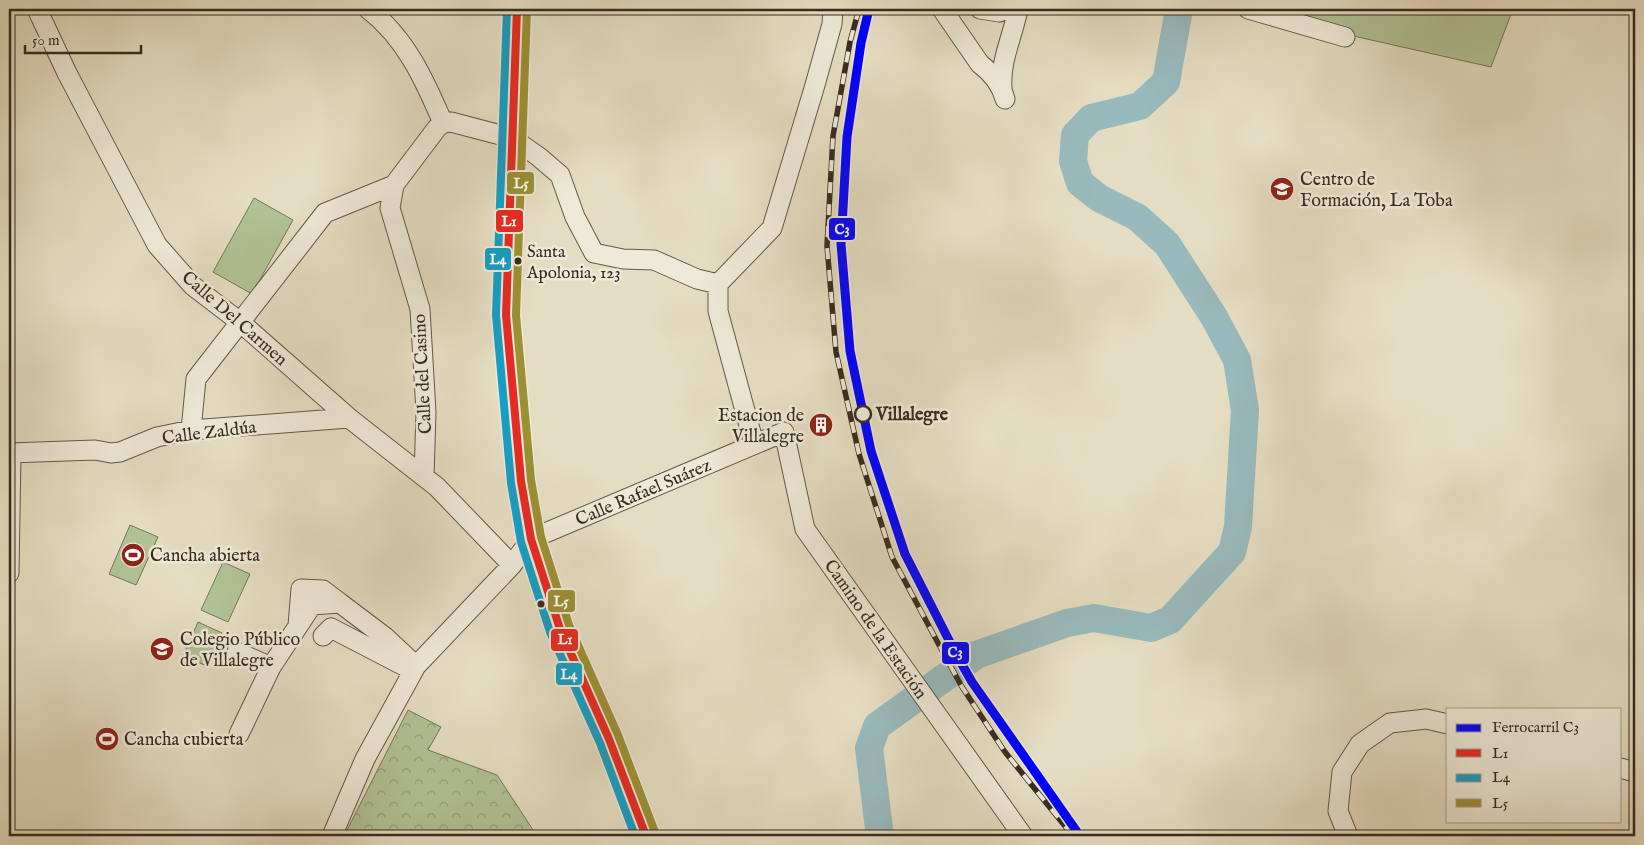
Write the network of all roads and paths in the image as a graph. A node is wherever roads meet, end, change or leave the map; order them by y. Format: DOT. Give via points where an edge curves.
graph roads {
  1 [pos="368,9"];
  2 [pos="517,9"];
  3 [pos="833,9"];
  4 [pos="942,9"];
  5 [pos="980,9"];
  6 [pos="1006,9"];
  7 [pos="1018,9"];
  8 [pos="1248,9"];
  9 [pos="41,11"];
  10 [pos="1345,37"];
  11 [pos="443,124"];
  12 [pos="512,138"];
  13 [pos="394,185"];
  14 [pos="718,284"];
  15 [pos="240,322"];
  16 [pos="349,418"];
  17 [pos="191,430"];
  18 [pos="754,444"];
  19 [pos="10,453"];
  20 [pos="424,477"];
  21 [pos="531,539"];
  22 [pos="512,565"];
  23 [pos="9,573"];
  24 [pos="323,636"];
  25 [pos="237,652"];
  26 [pos="271,668"];
  27 [pos="414,669"];
  28 [pos="1446,723"];
  29 [pos="239,734"];
  30 [pos="1622,769"];
  31 [pos="1635,772"];
  32 [pos="332,836"];
  33 [pos="646,836"];
  34 [pos="1023,836"];
  35 [pos="1348,836"];
  1 -- 11 [label="street" via="408,51"];
  2 -- 12 [label="main road"];
  3 -- 14 [label="street" via="832,24 772,228"];
  4 -- 7 [label="street" via="1003,93 1003,62"];
  5 -- 6 [label="street" via="999,12"];
  8 -- 10 [label="street"];
  9 -- 15 [label="street, Calle Del Carmen" via="67,74 157,245 193,286"];
  11 -- 12 [label="street" via="451,122"];
  11 -- 13 [label="street"];
  12 -- 14 [label="street" via="560,175 575,216 594,253 623,259 654,260 697,279"];
  12 -- 21 [label="main road" via="506,315 521,481"];
  13 -- 15 [label="street" via="325,213"];
  13 -- 20 [label="street, Calle del Casino" via="390,208 420,309 426,412"];
  14 -- 18 [label="street" via="718,311"];
  15 -- 16 [label="street, Calle Del Carmen"];
  15 -- 17 [label="street" via="196,379"];
  16 -- 17 [label="street, Calle Zaldúa"];
  16 -- 20 [label="street, Calle Del Carmen"];
  17 -- 19 [label="street, Calle Zaldúa" via="158,437 120,452"];
  18 -- 21 [label="street, Calle Rafael Suárez"];
  18 -- 34 [label="street, Camino de la Estación" via="784,432 805,529"];
  19 -- 23 [label="street"];
  20 -- 22 [label="street, Calle Del Carmen"];
  21 -- 22 [label="street"];
  21 -- 33 [label="main road" via="560,629"];
  22 -- 27 [label="street"];
  24 -- 27 [label="street" via="331,628"];
  25 -- 26 [label="street"];
  26 -- 27 [label="street" via="312,605 340,603 385,636"];
  26 -- 29 [label="street"];
  27 -- 32 [label="street" via="365,759"];
  28 -- 35 [label="street" via="1426,718 1390,723 1360,744 1342,772 1338,811"];
  30 -- 31 [label="street"];
}
